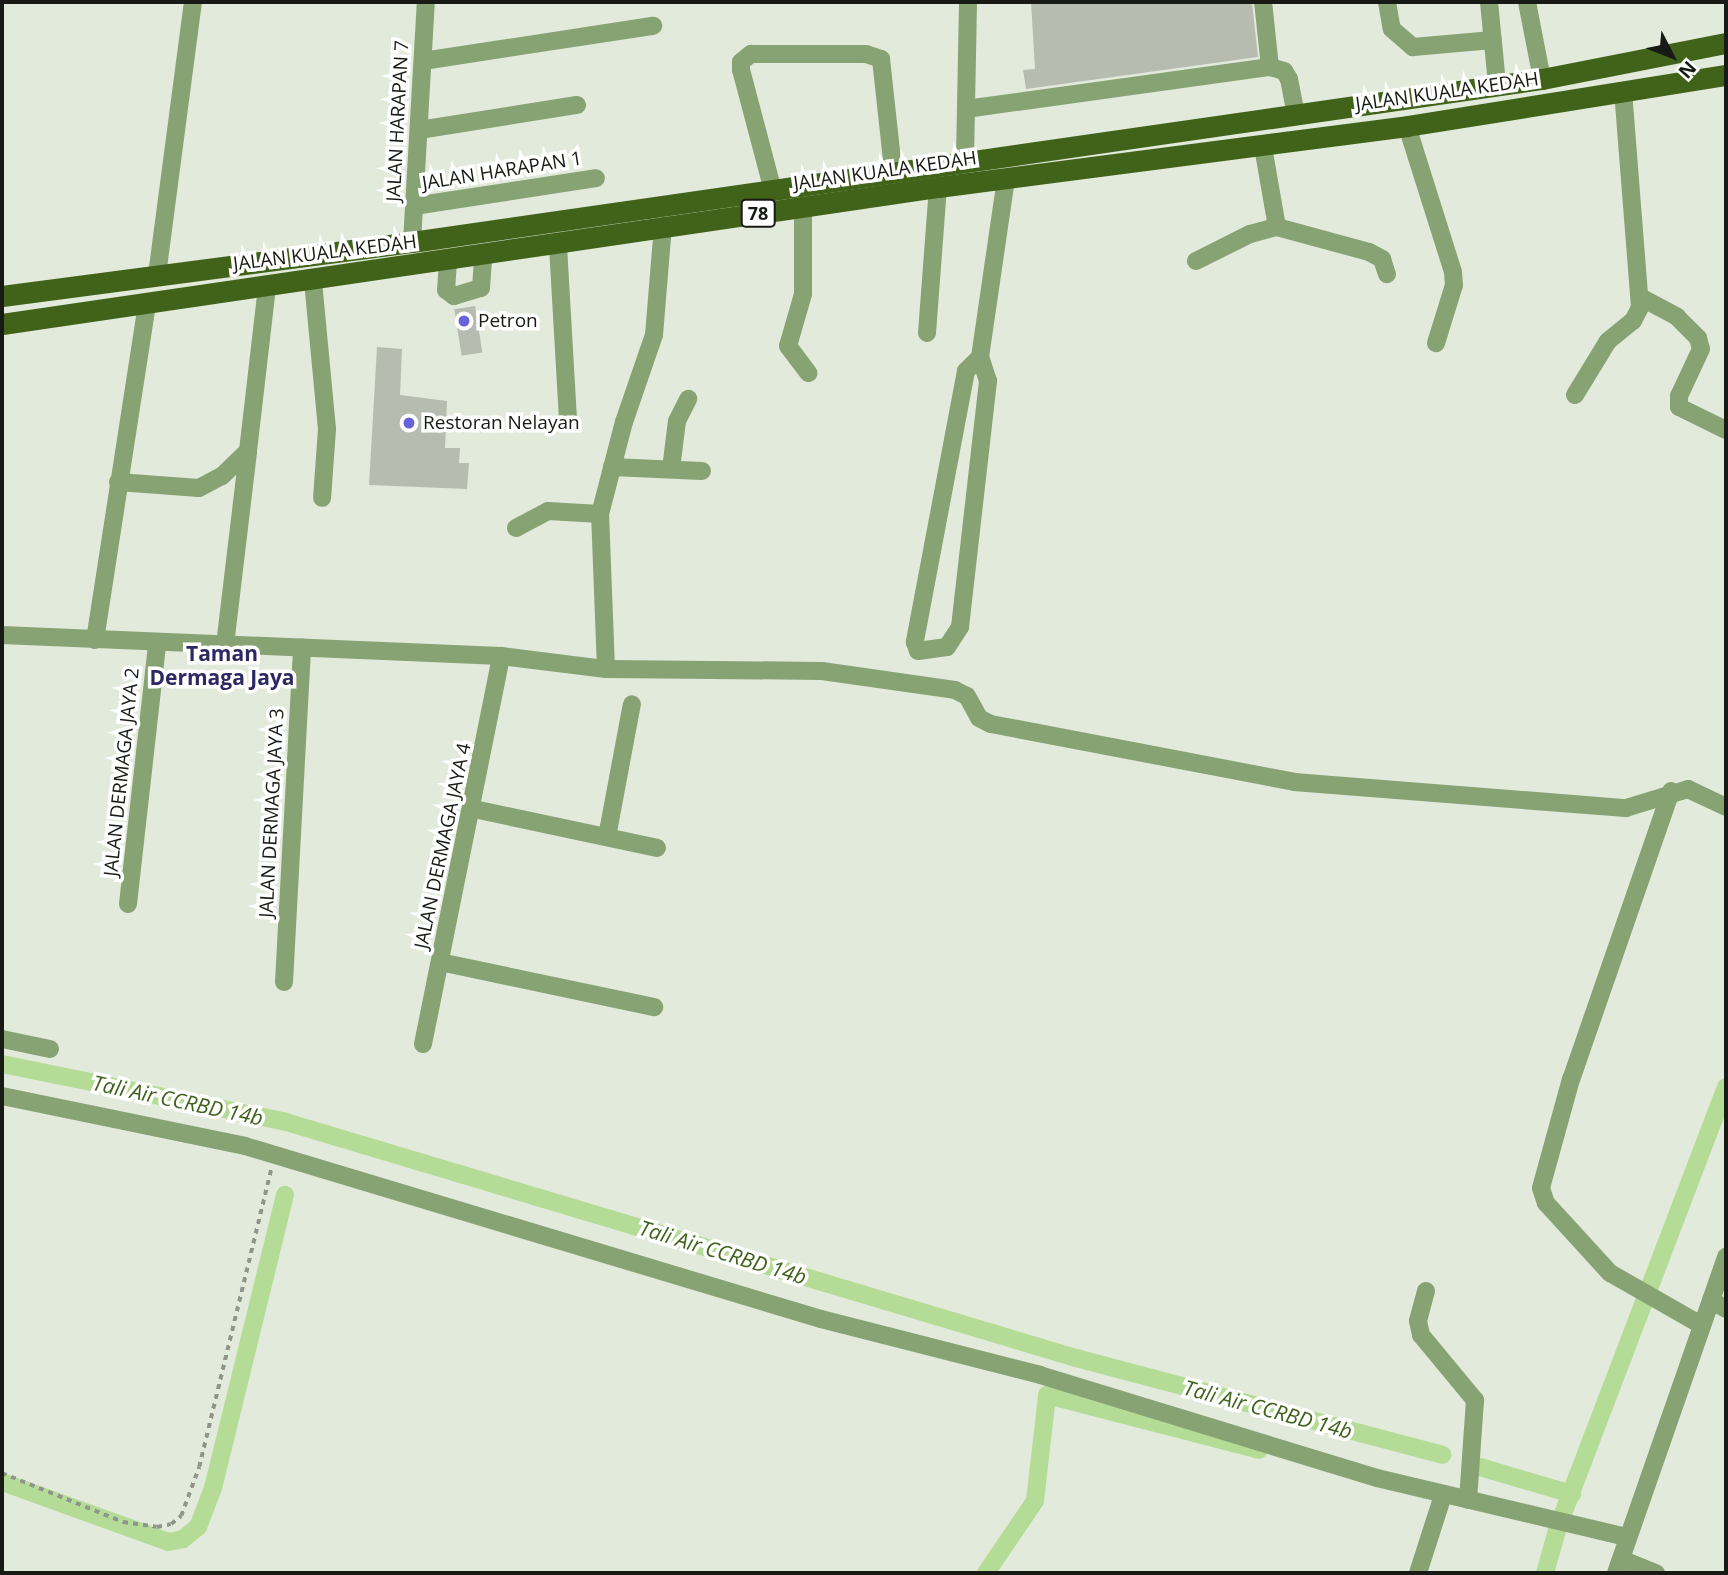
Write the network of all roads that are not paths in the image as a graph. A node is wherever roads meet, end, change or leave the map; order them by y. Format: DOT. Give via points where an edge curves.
graph roads {
  1 [pos="193,2"];
  2 [pos="426,2"];
  3 [pos="968,2"];
  4 [pos="1263,2"];
  5 [pos="1387,2"];
  6 [pos="1489,2"];
  7 [pos="1527,2"];
  8 [pos="653,26"];
  9 [pos="1493,40"];
  10 [pos="1726,43"];
  11 [pos="423,61"];
  12 [pos="1270,67"];
  13 [pos="1726,75"];
  14 [pos="1542,79"];
  15 [pos="1497,83"];
  16 [pos="1623,93"];
  17 [pos="577,105"];
  18 [pos="966,109"];
  19 [pos="1515,110"];
  20 [pos="1296,114"];
  21 [pos="1407,126"];
  22 [pos="419,130"];
  23 [pos="1264,147"];
  24 [pos="965,159"];
  25 [pos="893,170"];
  26 [pos="596,178"];
  27 [pos="1006,179"];
  28 [pos="772,187"];
  29 [pos="938,187"];
  30 [pos="414,206"];
  31 [pos="803,207"];
  32 [pos="535,224"];
  33 [pos="663,226"];
  34 [pos="1277,227"];
  35 [pos="412,242"];
  36 [pos="558,246"];
  37 [pos="483,257"];
  38 [pos="1196,261"];
  39 [pos="447,262"];
  40 [pos="1387,274"];
  41 [pos="157,275"];
  42 [pos="313,281"];
  43 [pos="267,287"];
  44 [pos="2,296"];
  45 [pos="1642,298"];
  46 [pos="147,304"];
  47 [pos="2,324"];
  48 [pos="927,333"];
  49 [pos="1436,343"];
  50 [pos="980,357"];
  51 [pos="808,373"];
  52 [pos="1575,395"];
  53 [pos="688,398"];
  54 [pos="568,419"];
  55 [pos="1726,430"];
  56 [pos="248,451"];
  57 [pos="612,467"];
  58 [pos="671,469"];
  59 [pos="702,471"];
  60 [pos="118,482"];
  61 [pos="322,498"];
  62 [pos="600,514"];
  63 [pos="516,528"];
  64 [pos="2,635"];
  65 [pos="95,640"];
  66 [pos="157,644"];
  67 [pos="225,645"];
  68 [pos="302,647"];
  69 [pos="501,656"];
  70 [pos="606,669"];
  71 [pos="632,704"];
  72 [pos="1671,791"];
  73 [pos="1726,807"];
  74 [pos="474,809"];
  75 [pos="607,837"];
  76 [pos="657,848"];
  77 [pos="128,904"];
  78 [pos="440,962"];
  79 [pos="284,982"];
  80 [pos="654,1007"];
  81 [pos="2,1039"];
  82 [pos="423,1044"];
  83 [pos="50,1049"];
  84 [pos="2,1096"];
  85 [pos="1726,1257"];
  86 [pos="1426,1292"];
  87 [pos="1718,1305"];
  88 [pos="1701,1325"];
  89 [pos="1443,1495"];
  90 [pos="1468,1500"];
  91 [pos="1626,1537"];
  92 [pos="1618,1566"];
  93 [pos="1418,1573"];
  94 [pos="1656,1573"];
  1 -- 41 [label="street"];
  2 -- 11 [label="street, JALAN HARAPAN 7"];
  3 -- 18 [label="street"];
  4 -- 12 [label="street"];
  5 -- 9 [label="street" via="1392,29 1413,47"];
  6 -- 9 [label="street"];
  7 -- 14 [label="street"];
  8 -- 11 [label="street"];
  9 -- 15 [label="street"];
  10 -- 14 [label="main road, JALAN KUALA KEDAH / 78"];
  11 -- 22 [label="street, JALAN HARAPAN 7"];
  12 -- 18 [label="street"];
  12 -- 20 [label="street" via="1284,71 1289,79"];
  13 -- 16 [label="main road, JALAN KUALA KEDAH / 78"];
  14 -- 15 [label="main road, JALAN KUALA KEDAH / 78"];
  15 -- 19 [label="main road" via="1500,104"];
  15 -- 20 [label="main road, JALAN KUALA KEDAH / 78"];
  16 -- 19 [label="main road, JALAN KUALA KEDAH / 78"];
  16 -- 45 [label="street"];
  17 -- 22 [label="street"];
  18 -- 24 [label="street"];
  19 -- 21 [label="main road, JALAN KUALA KEDAH / 78"];
  20 -- 24 [label="main road, JALAN KUALA KEDAH / 78"];
  21 -- 23 [label="main road, JALAN KUALA KEDAH / 78"];
  21 -- 49 [label="street" via="1453,272 1454,285"];
  22 -- 30 [label="street, JALAN HARAPAN 7"];
  23 -- 27 [label="main road, JALAN KUALA KEDAH / 78"];
  23 -- 34 [label="street"];
  24 -- 25 [label="main road, JALAN KUALA KEDAH / 78"];
  25 -- 28 [label="main road, JALAN KUALA KEDAH / 78"];
  25 -- 28 [label="street" via="881,59 866,54 751,54 741,62 741,70"];
  26 -- 30 [label="street, JALAN HARAPAN 1"];
  27 -- 29 [label="main road, JALAN KUALA KEDAH / 78"];
  27 -- 50 [label="street"];
  28 -- 32 [label="main road, JALAN KUALA KEDAH / 78"];
  29 -- 31 [label="main road, JALAN KUALA KEDAH / 78"];
  29 -- 48 [label="street"];
  30 -- 35 [label="street, JALAN HARAPAN 7"];
  31 -- 33 [label="main road, JALAN KUALA KEDAH / 78"];
  31 -- 51 [label="street" via="803,294 788,346"];
  32 -- 35 [label="main road, JALAN KUALA KEDAH / 78"];
  32 -- 36 [label="main road" via="550,229"];
  33 -- 36 [label="main road, JALAN KUALA KEDAH / 78"];
  33 -- 57 [label="street" via="654,335"];
  34 -- 38 [label="street" via="1250,234"];
  34 -- 40 [label="street" via="1369,251 1382,259"];
  35 -- 41 [label="main road, JALAN KUALA KEDAH / 78"];
  36 -- 37 [label="main road, JALAN KUALA KEDAH / 78"];
  36 -- 54 [label="street"];
  37 -- 39 [label="main road, JALAN KUALA KEDAH / 78"];
  37 -- 39 [label="street" via="481,288 453,296 446,290"];
  39 -- 42 [label="main road, JALAN KUALA KEDAH / 78"];
  41 -- 44 [label="main road, JALAN KUALA KEDAH / 78"];
  42 -- 43 [label="main road, JALAN KUALA KEDAH / 78"];
  42 -- 61 [label="street" via="327,429"];
  43 -- 46 [label="main road, JALAN KUALA KEDAH / 78"];
  43 -- 56 [label="street"];
  45 -- 52 [label="street" via="1633,321 1614,334"];
  45 -- 55 [label="street" via="1677,317 1698,338 1701,349 1679,396 1679,407"];
  46 -- 47 [label="main road, JALAN KUALA KEDAH / 78"];
  46 -- 60 [label="street"];
  50 -- 50 [label="street" via="988,381 960,627 947,647 918,650 915,642 966,371"];
  53 -- 58 [label="street" via="677,421"];
  56 -- 60 [label="street" via="222,476 199,488"];
  56 -- 67 [label="street"];
  57 -- 58 [label="street"];
  57 -- 62 [label="street"];
  58 -- 59 [label="street"];
  60 -- 65 [label="street"];
  62 -- 63 [label="street" via="548,511"];
  62 -- 70 [label="street"];
  64 -- 65 [label="street" via="15,632"];
  65 -- 66 [label="street"];
  66 -- 67 [label="street"];
  66 -- 77 [label="street, JALAN DERMAGA JAYA 2"];
  67 -- 68 [label="street"];
  68 -- 69 [label="street"];
  68 -- 79 [label="street, JALAN DERMAGA JAYA 3"];
  69 -- 70 [label="street"];
  69 -- 74 [label="street, JALAN DERMAGA JAYA 4"];
  70 -- 72 [label="street" via="822,671 955,690 967,696 979,719 991,724 1294,782 1626,808"];
  71 -- 75 [label="street"];
  72 -- 73 [label="street" via="1688,789"];
  72 -- 88 [label="street" via="1571,1079 1541,1188 1546,1203 1594,1258 1642,1295"];
  74 -- 75 [label="street"];
  74 -- 78 [label="street, JALAN DERMAGA JAYA 4"];
  75 -- 76 [label="street"];
  78 -- 80 [label="street"];
  78 -- 82 [label="street, JALAN DERMAGA JAYA 4"];
  81 -- 83 [label="street"];
  84 -- 89 [label="street" via="191,1133 821,1319 1040,1375"];
  85 -- 87 [label="street"];
  86 -- 90 [label="street" via="1418,1321 1421,1335 1475,1400"];
  87 -- 88 [label="street"];
  88 -- 91 [label="street"];
  89 -- 90 [label="street"];
  89 -- 93 [label="street"];
  90 -- 91 [label="street"];
  91 -- 92 [label="street"];
  92 -- 94 [label="street"];
}
